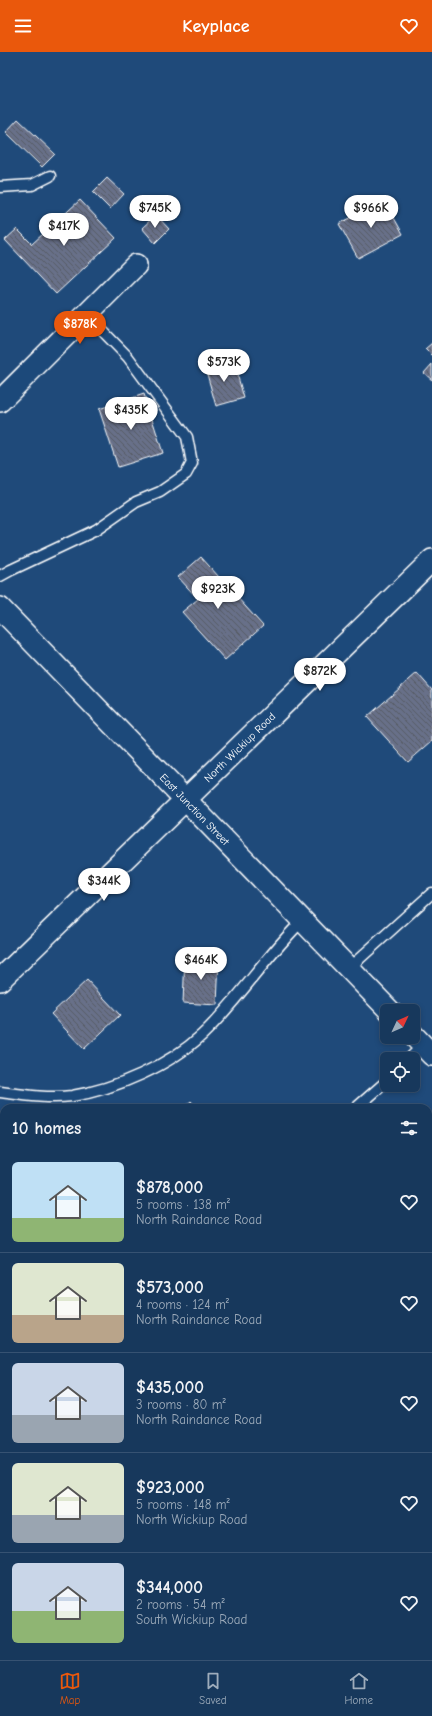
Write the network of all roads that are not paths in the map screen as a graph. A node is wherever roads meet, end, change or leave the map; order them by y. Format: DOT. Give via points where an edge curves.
graph roads {
  1 [pos="50,176"];
  2 [pos="0,187"];
  3 [pos="136,265"];
  4 [pos="87,315"];
  5 [pos="0,401"];
  6 [pos="432,560"];
  7 [pos="0,576"];
  8 [pos="0,608"];
  9 [pos="185,800"];
  10 [pos="432,893"];
  11 [pos="302,921"];
  12 [pos="348,968"];
  13 [pos="0,980"];
  14 [pos="383,1004"];
  15 [pos="380,1087"];
  16 [pos="0,1092"];
  17 [pos="361,1104"];
  1 -- 2 [label="lane" via="32,185"];
  3 -- 4 [label="street"];
  4 -- 5 [label="street"];
  4 -- 7 [label="lane" via="128,357 183,431 187,437 192,463 186,474 160,492 136,502 96,530"];
  6 -- 9 [label="street, North Wickiup Road"];
  8 -- 9 [label="street, East Junction Street"];
  9 -- 11 [label="street, East Junction Street"];
  9 -- 13 [label="street, North Wickiup Road"];
  10 -- 12 [label="lane"];
  11 -- 12 [label="street, East Junction Street"];
  11 -- 16 [label="lane" via="202,1035 168,1060 122,1084 72,1096 29,1096"];
  12 -- 14 [label="street, East Junction Street"];
  15 -- 17 [label="lane"];
}
